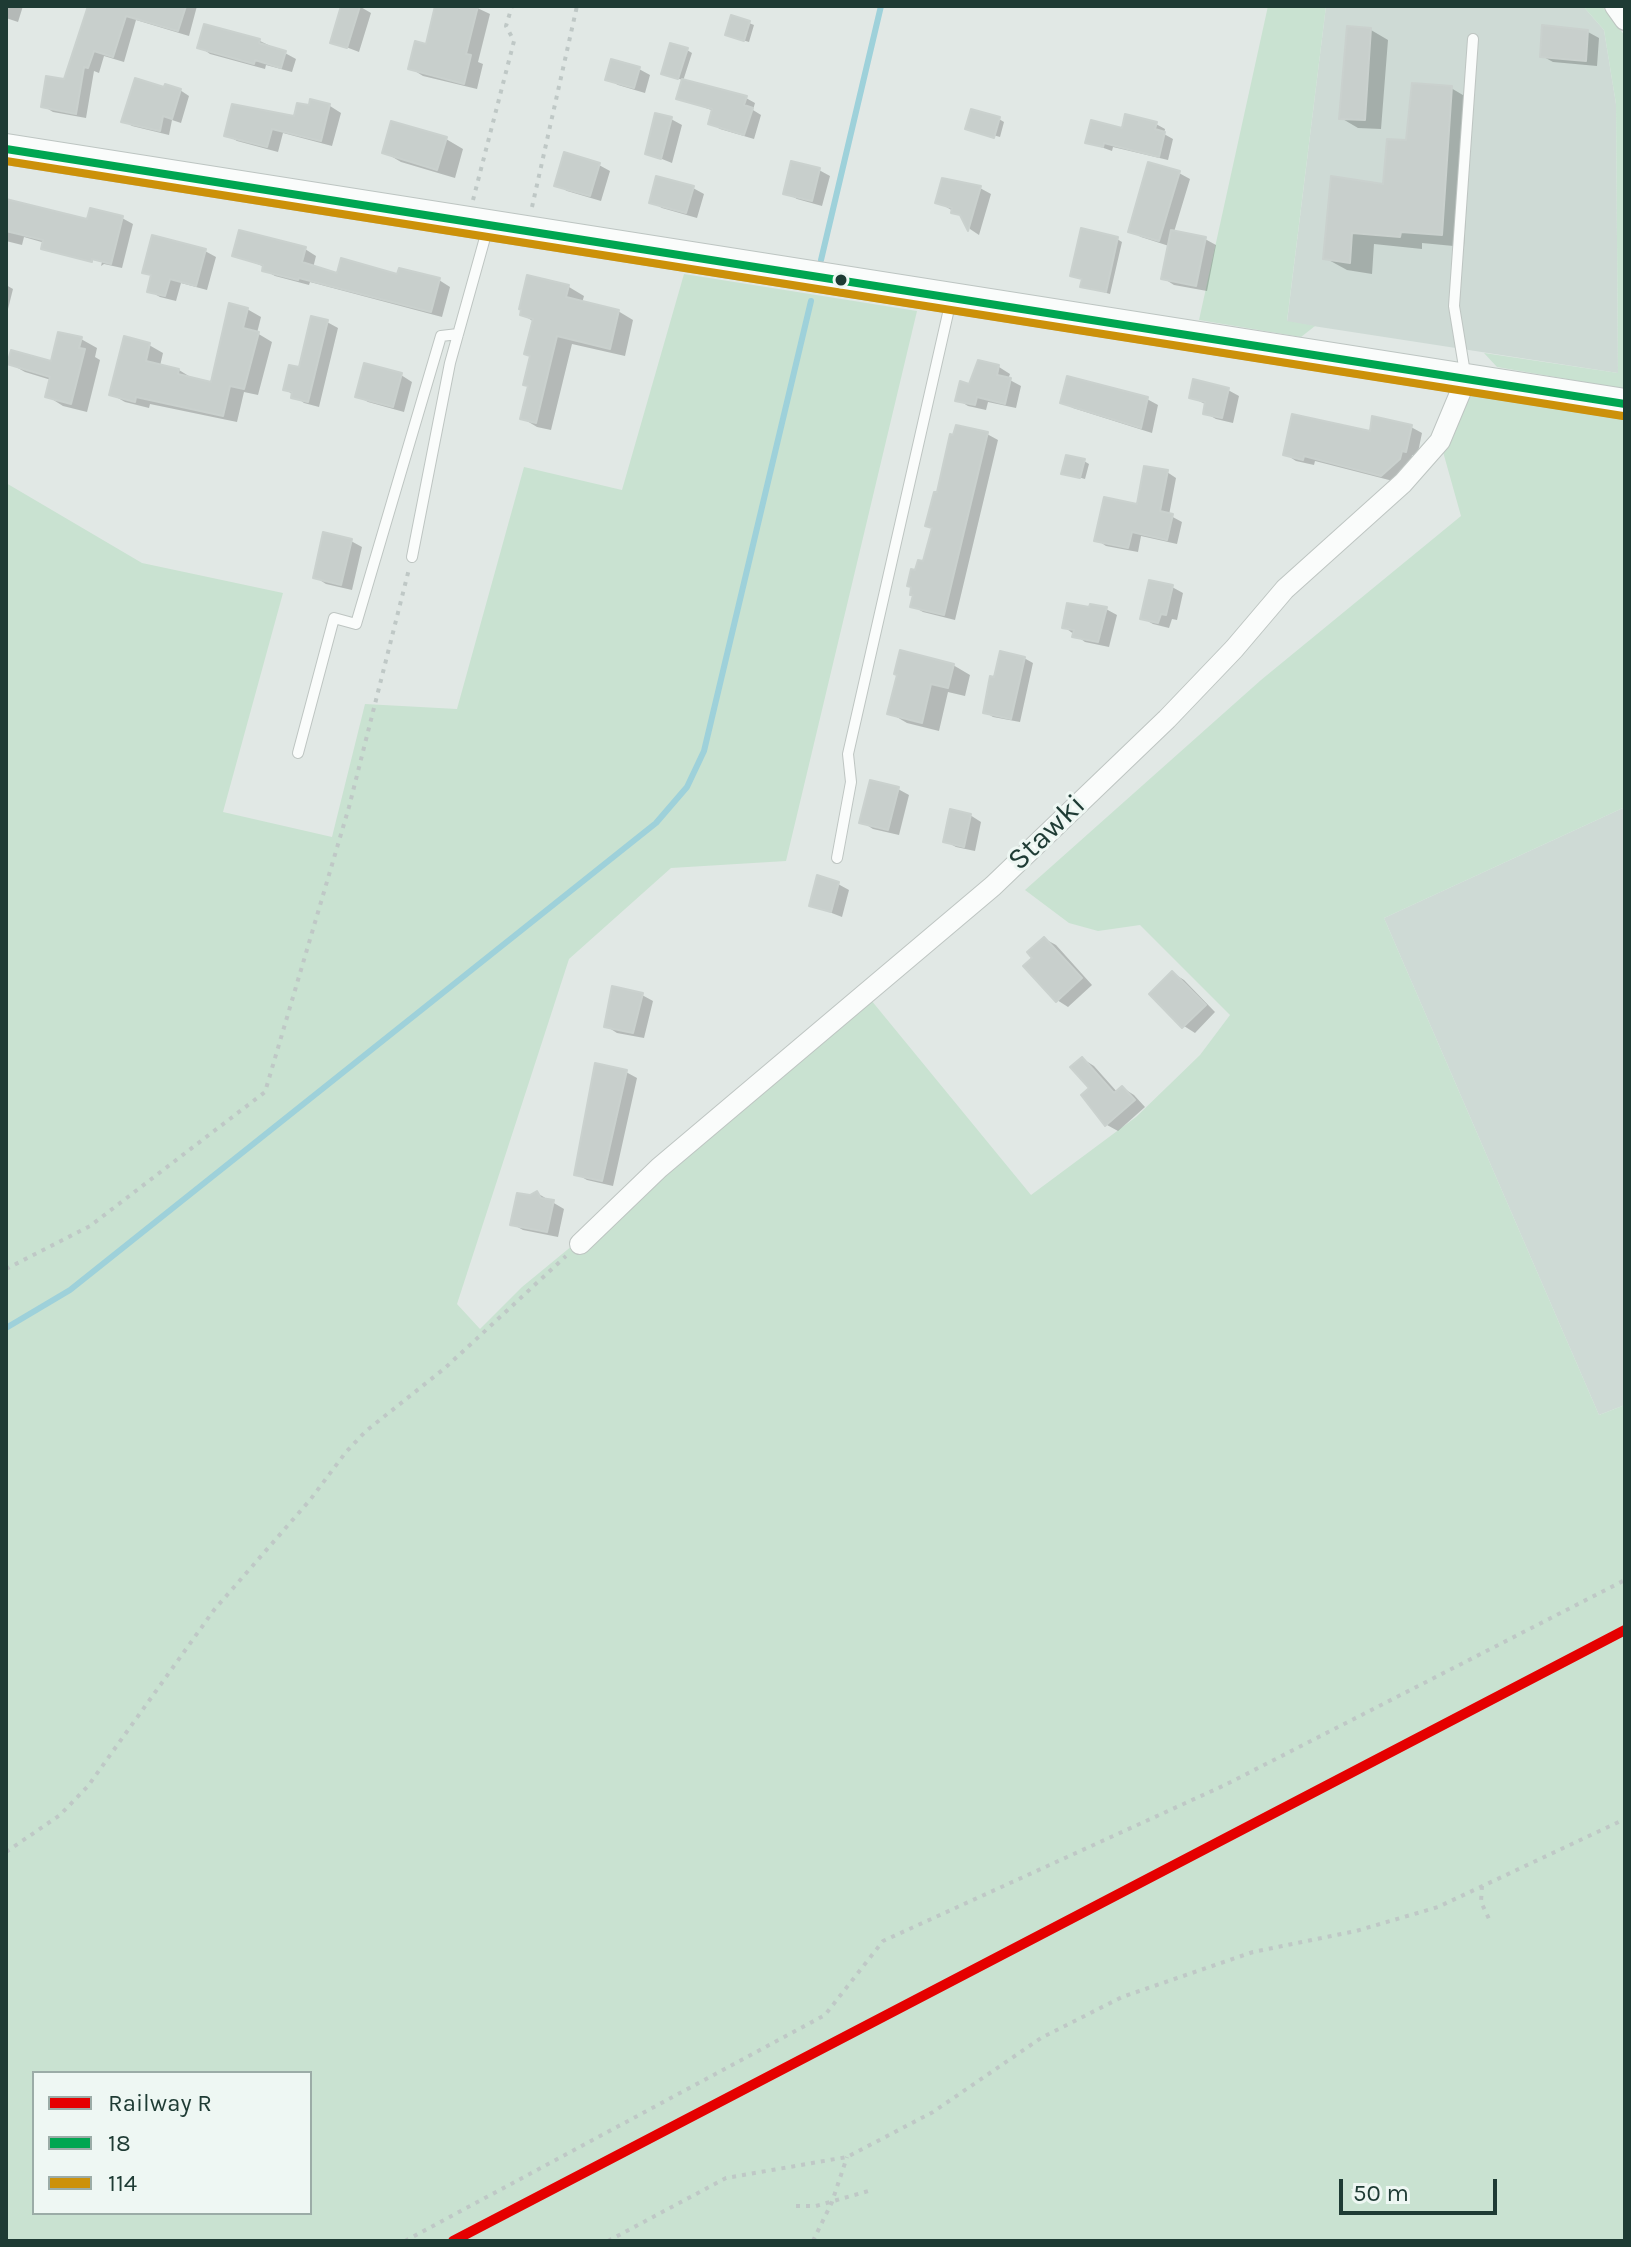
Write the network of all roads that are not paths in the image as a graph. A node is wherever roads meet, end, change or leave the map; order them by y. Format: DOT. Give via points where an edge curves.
graph roads {
  1 [pos="1615,6"];
  2 [pos="1625,20"];
  3 [pos="1473,39"];
  4 [pos="6,149"];
  5 [pos="478,223"];
  6 [pos="952,298"];
  7 [pos="458,334"];
  8 [pos="1466,379"];
  9 [pos="1625,404"];
  10 [pos="412,557"];
  11 [pos="298,753"];
  12 [pos="837,858"];
  13 [pos="580,1244"];
  1 -- 2 [label="street"];
  3 -- 8 [label="lane" via="1454,306"];
  4 -- 5 [label="main road"];
  5 -- 6 [label="main road"];
  5 -- 7 [label="lane"];
  6 -- 8 [label="main road"];
  6 -- 12 [label="lane" via="848,754 851,782"];
  7 -- 10 [label="lane"];
  7 -- 11 [label="lane" via="441,336 356,624 334,618"];
  8 -- 9 [label="main road"];
  8 -- 13 [label="street, Stawki" via="1440,441 1403,483 1285,589 1167,719 993,886 659,1168"];
}
